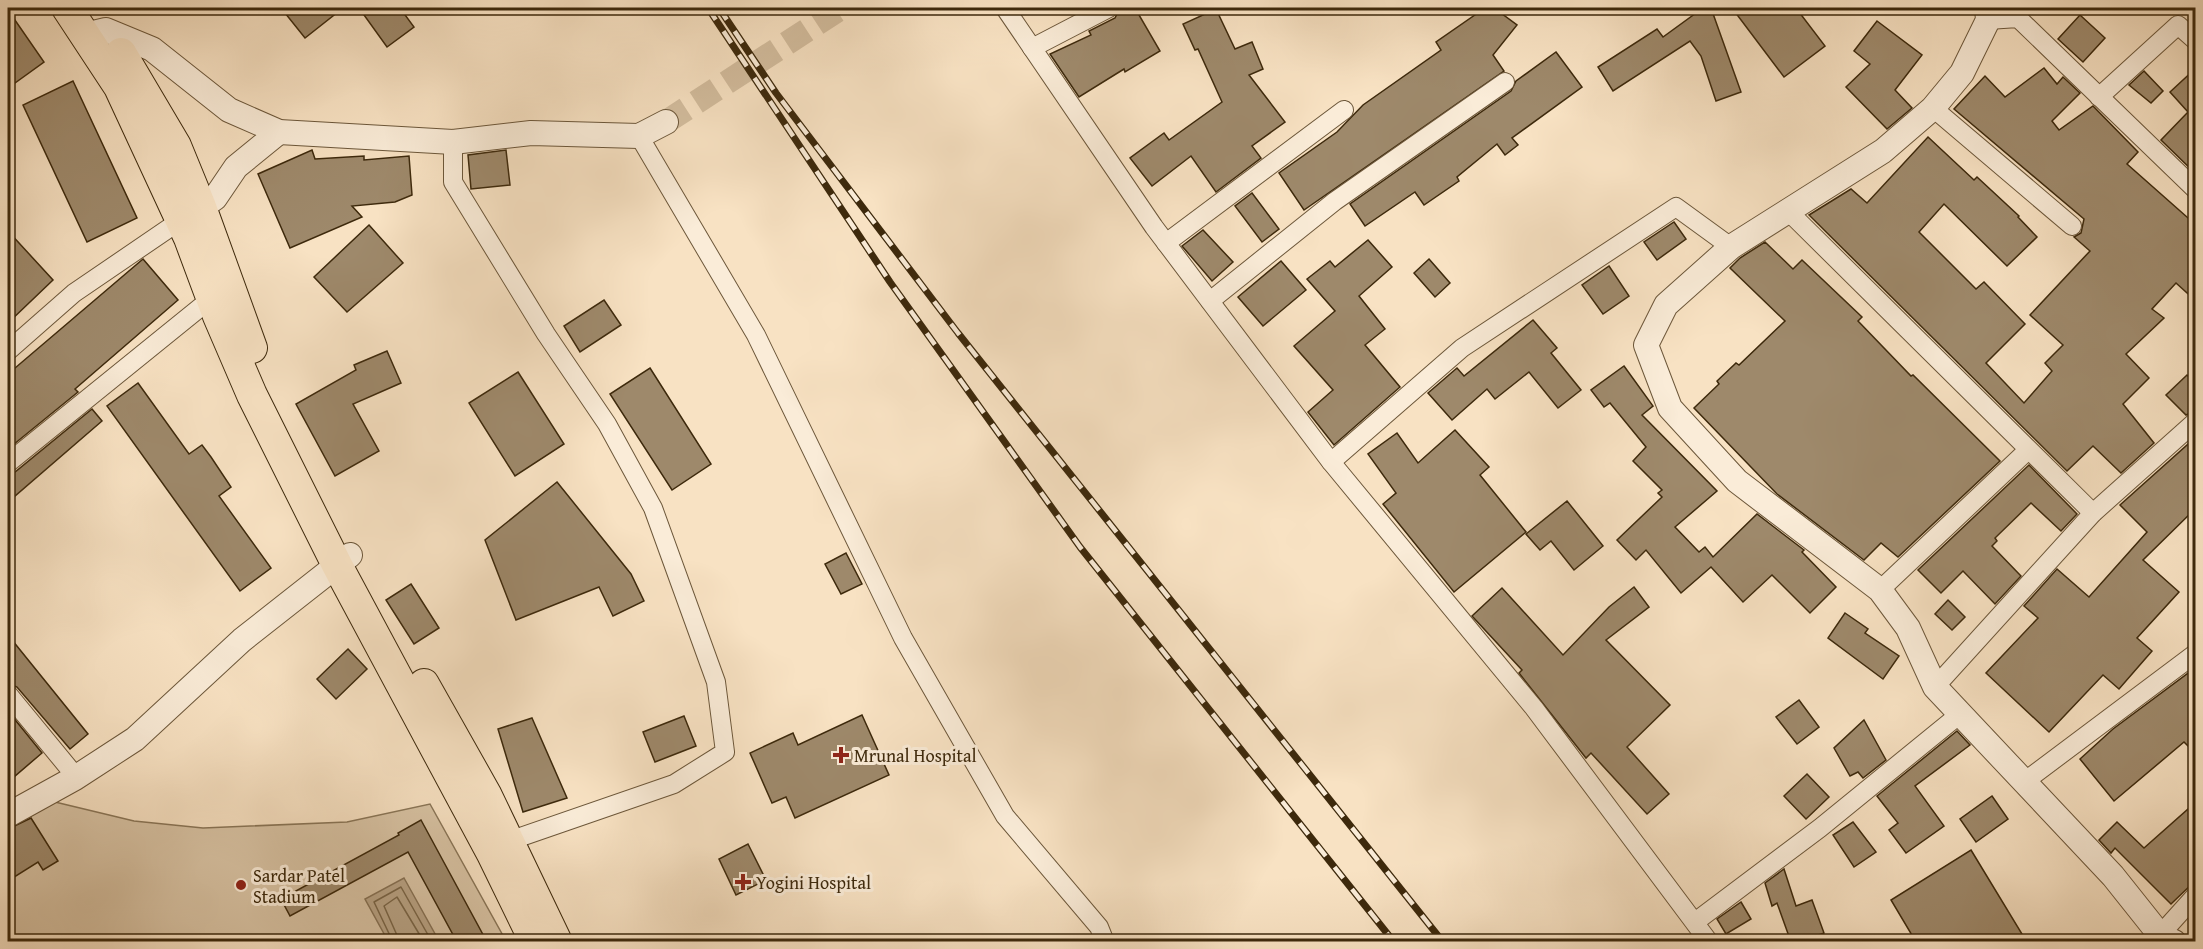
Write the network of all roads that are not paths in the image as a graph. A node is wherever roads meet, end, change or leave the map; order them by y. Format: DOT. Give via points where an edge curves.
graph roads {
  1 [pos="67,8"];
  2 [pos="1005,8"];
  3 [pos="1109,8"];
  4 [pos="1987,14"];
  5 [pos="94,24"];
  6 [pos="2196,41"];
  7 [pos="1032,48"];
  8 [pos="1505,81"];
  9 [pos="2098,97"];
  10 [pos="1932,108"];
  11 [pos="1344,110"];
  12 [pos="666,122"];
  13 [pos="279,132"];
  14 [pos="639,136"];
  15 [pos="453,142"];
  16 [pos="2196,190"];
  17 [pos="1790,212"];
  18 [pos="191,214"];
  19 [pos="2072,226"];
  20 [pos="1166,243"];
  21 [pos="1731,247"];
  22 [pos="220,291"];
  23 [pos="1210,301"];
  24 [pos="8,351"];
  25 [pos="2196,421"];
  26 [pos="2028,450"];
  27 [pos="1331,462"];
  28 [pos="8,463"];
  29 [pos="2093,513"];
  30 [pos="344,560"];
  31 [pos="1880,590"];
  32 [pos="2196,652"];
  33 [pos="1935,687"];
  34 [pos="8,695"];
  35 [pos="1960,714"];
  36 [pos="77,778"];
  37 [pos="2024,782"];
  38 [pos="8,815"];
  39 [pos="509,841"];
  40 [pos="2196,895"];
  41 [pos="1695,922"];
  42 [pos="2167,938"];
  43 [pos="536,942"];
  44 [pos="557,942"];
  45 [pos="1105,942"];
  46 [pos="1709,942"];
  1 -- 5 [label="main road"];
  2 -- 7 [label="street"];
  3 -- 7 [label="street"];
  4 -- 9 [label="street" via="2018,18"];
  4 -- 10 [label="street" via="1962,74"];
  5 -- 13 [label="street" via="152,49 229,110"];
  5 -- 18 [label="main road" via="119,87"];
  6 -- 9 [label="street" via="2178,25"];
  7 -- 20 [label="street"];
  8 -- 23 [label="street" via="1335,201"];
  9 -- 16 [label="street"];
  10 -- 17 [label="street" via="1883,151"];
  10 -- 19 [label="street"];
  11 -- 20 [label="street"];
  12 -- 14 [label="street"];
  13 -- 15 [label="street"];
  13 -- 18 [label="street" via="236,167 215,198"];
  14 -- 15 [label="street" via="531,133"];
  14 -- 45 [label="street" via="756,335 903,638 1005,816 1099,927"];
  15 -- 39 [label="street" via="453,182 546,334 607,424 653,508 716,682 724,752 674,784"];
  17 -- 21 [label="street"];
  17 -- 26 [label="street"];
  18 -- 22 [label="main road"];
  18 -- 24 [label="street" via="74,293"];
  20 -- 23 [label="street"];
  21 -- 27 [label="street" via="1676,207 1462,348"];
  21 -- 31 [label="street" via="1666,305 1646,345 1670,408 1737,481"];
  22 -- 28 [label="street"];
  22 -- 30 [label="main road" via="252,395"];
  23 -- 27 [label="street"];
  25 -- 29 [label="street"];
  26 -- 29 [label="street"];
  26 -- 31 [label="street"];
  27 -- 41 [label="street" via="1533,708"];
  29 -- 33 [label="street"];
  30 -- 36 [label="street" via="242,640 135,739"];
  30 -- 39 [label="main road" via="486,794"];
  30 -- 43 [label="main road"];
  31 -- 33 [label="street" via="1908,627"];
  32 -- 37 [label="street"];
  33 -- 35 [label="street"];
  34 -- 36 [label="street"];
  35 -- 37 [label="street"];
  35 -- 41 [label="street" via="1820,828"];
  36 -- 38 [label="street"];
  37 -- 42 [label="street"];
  39 -- 44 [label="main road"];
  40 -- 42 [label="street"];
  41 -- 46 [label="street"];
}
